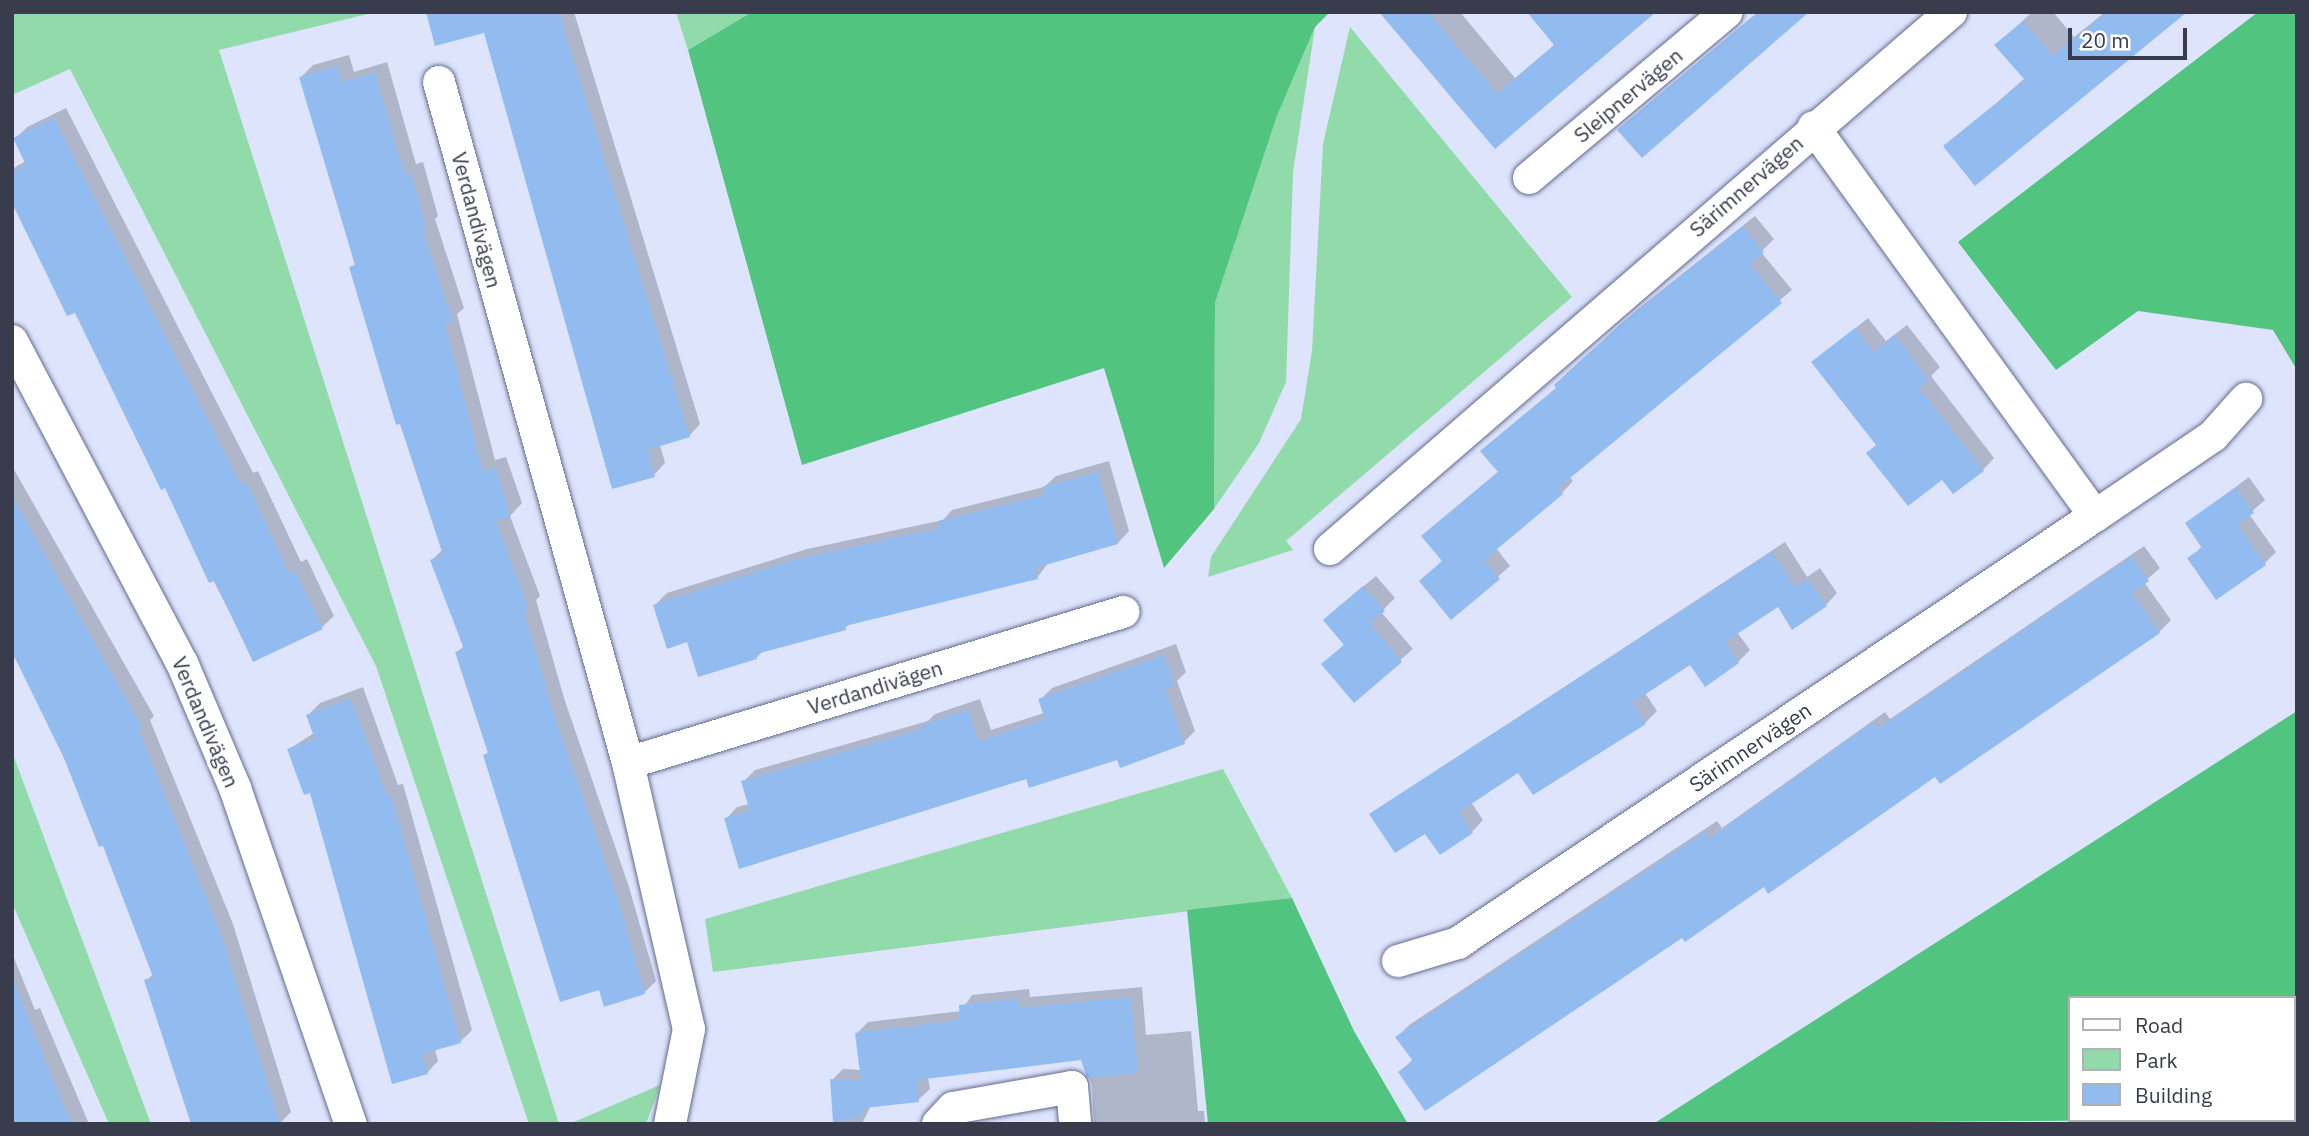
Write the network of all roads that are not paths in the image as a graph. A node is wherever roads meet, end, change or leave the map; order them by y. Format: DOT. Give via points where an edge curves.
graph roads {
  1 [pos="1727,12"];
  2 [pos="1951,12"];
  3 [pos="439,82"];
  4 [pos="1813,127"];
  5 [pos="1529,178"];
  6 [pos="12,341"];
  7 [pos="2246,399"];
  8 [pos="2095,516"];
  9 [pos="1330,549"];
  10 [pos="1123,612"];
  11 [pos="628,763"];
  12 [pos="1398,961"];
  13 [pos="351,1124"];
  14 [pos="670,1124"];
  15 [pos="938,1124"];
  16 [pos="1076,1124"];
  1 -- 5 [label="street, Sleipnervägen"];
  2 -- 4 [label="street, Särimnervägen"];
  3 -- 11 [label="street, Verdandivägen"];
  4 -- 8 [label="street, Särimnervägen"];
  4 -- 9 [label="street, Särimnervägen"];
  6 -- 13 [label="street, Verdandivägen" via="182,663 235,788"];
  7 -- 8 [label="street, Särimnervägen" via="2213,436"];
  8 -- 12 [label="street, Särimnervägen" via="1458,943"];
  10 -- 11 [label="street, Verdandivägen"];
  11 -- 14 [label="street, Verdandivägen" via="689,1029"];
  15 -- 16 [label="street" via="953,1108 1072,1087"];
}
